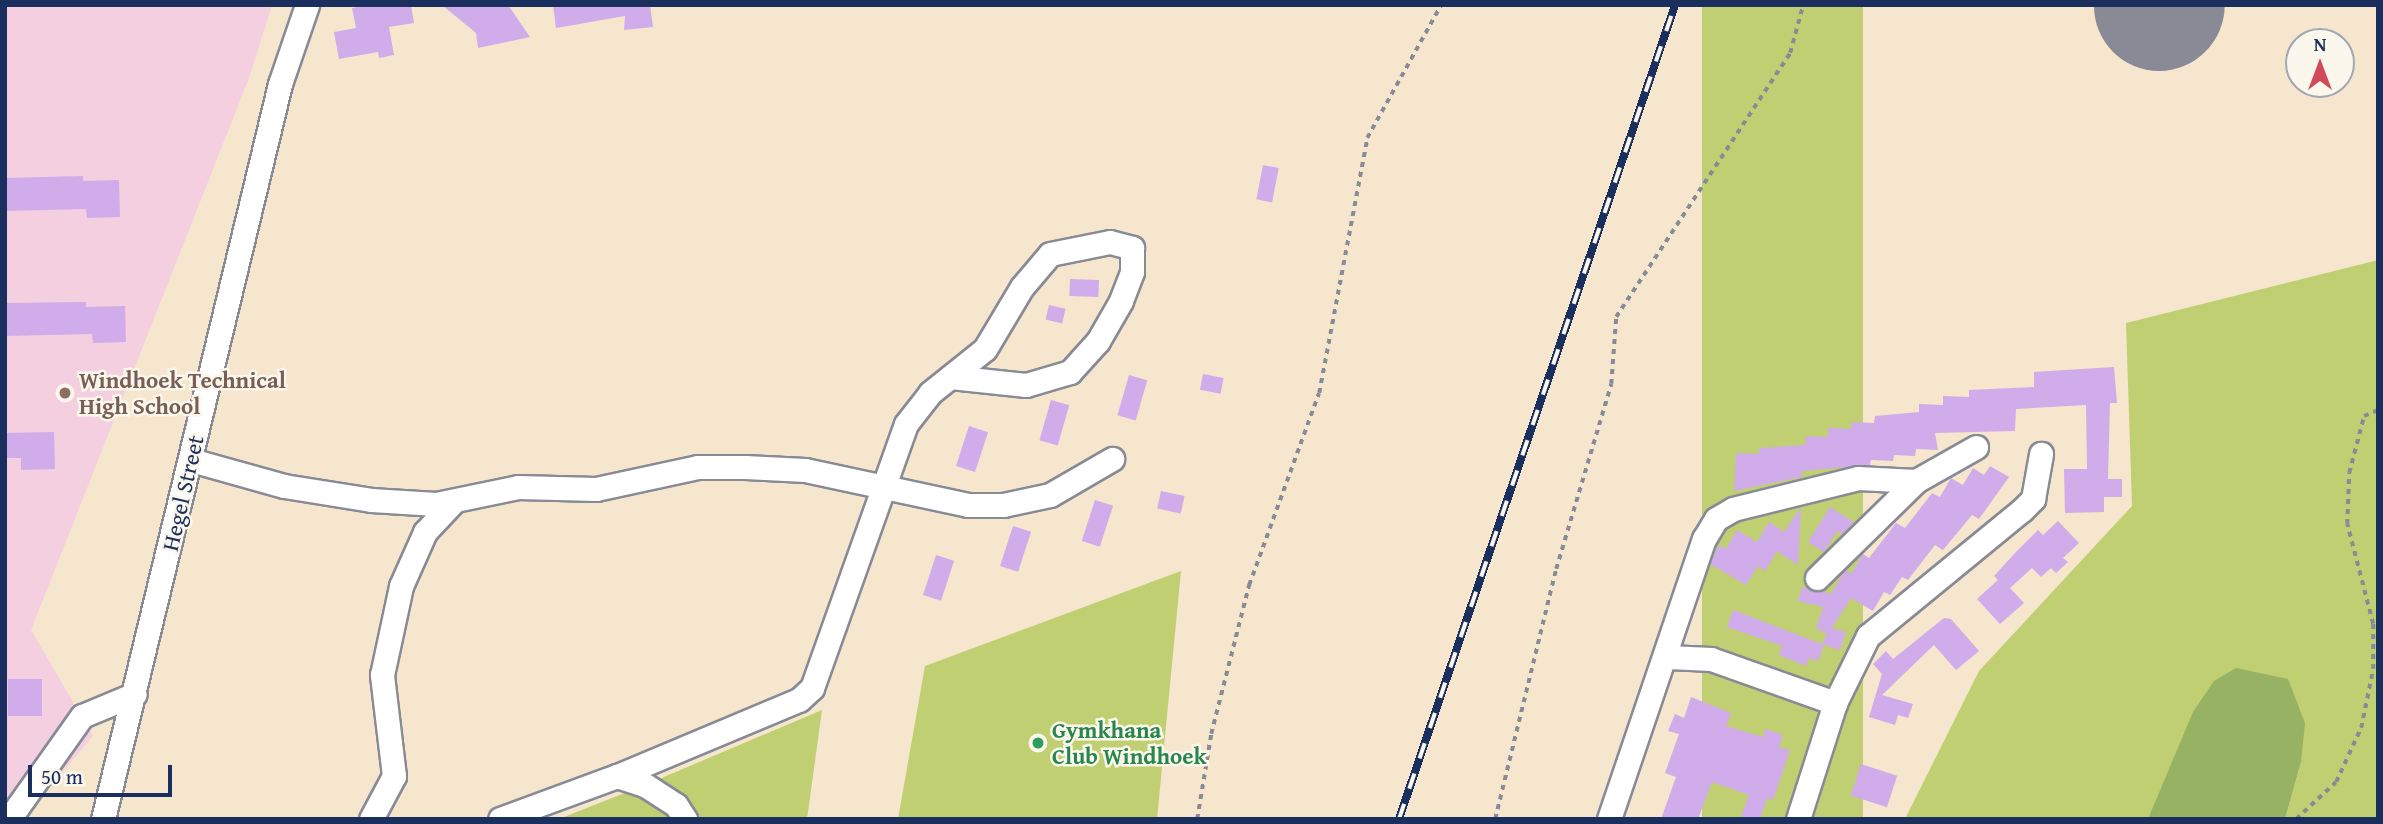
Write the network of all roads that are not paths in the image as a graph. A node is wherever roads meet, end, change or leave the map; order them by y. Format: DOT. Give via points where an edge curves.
graph roads {
  1 [pos="307,5"];
  2 [pos="950,377"];
  3 [pos="1976,447"];
  4 [pos="2041,454"];
  5 [pos="1112,459"];
  6 [pos="191,460"];
  7 [pos="1916,481"];
  8 [pos="879,489"];
  9 [pos="454,501"];
  10 [pos="1817,578"];
  11 [pos="1668,657"];
  12 [pos="135,694"];
  13 [pos="1835,703"];
  14 [pos="617,776"];
  15 [pos="9,819"];
  16 [pos="103,819"];
  17 [pos="371,819"];
  18 [pos="500,819"];
  19 [pos="685,819"];
  20 [pos="1609,819"];
  21 [pos="1798,819"];
  1 -- 6 [label="street, Hegel Street" via="280,85"];
  2 -- 2 [label="street" via="985,349 1022,286 1051,254 1110,242 1132,248 1132,271 1121,301 1098,341 1070,372 1026,385"];
  2 -- 8 [label="street" via="930,393 906,424"];
  3 -- 7 [label="street"];
  4 -- 13 [label="street" via="2033,499 1868,636"];
  5 -- 8 [label="street" via="1050,495 1003,505 968,505"];
  6 -- 9 [label="street" via="284,486 371,500"];
  6 -- 12 [label="street, Hegel Street"];
  7 -- 10 [label="street"];
  7 -- 11 [label="street" via="1858,478 1726,511 1704,539"];
  8 -- 9 [label="street" via="805,470 698,467 596,489 518,487"];
  8 -- 14 [label="street" via="812,688 799,700"];
  9 -- 17 [label="street" via="425,532 401,586 382,675 394,776"];
  11 -- 13 [label="street" via="1712,659"];
  11 -- 20 [label="street"];
  12 -- 15 [label="street" via="82,716"];
  12 -- 16 [label="street, Hegel Street"];
  13 -- 21 [label="street"];
  14 -- 18 [label="street"];
  14 -- 19 [label="street" via="645,785 676,805"];
}
